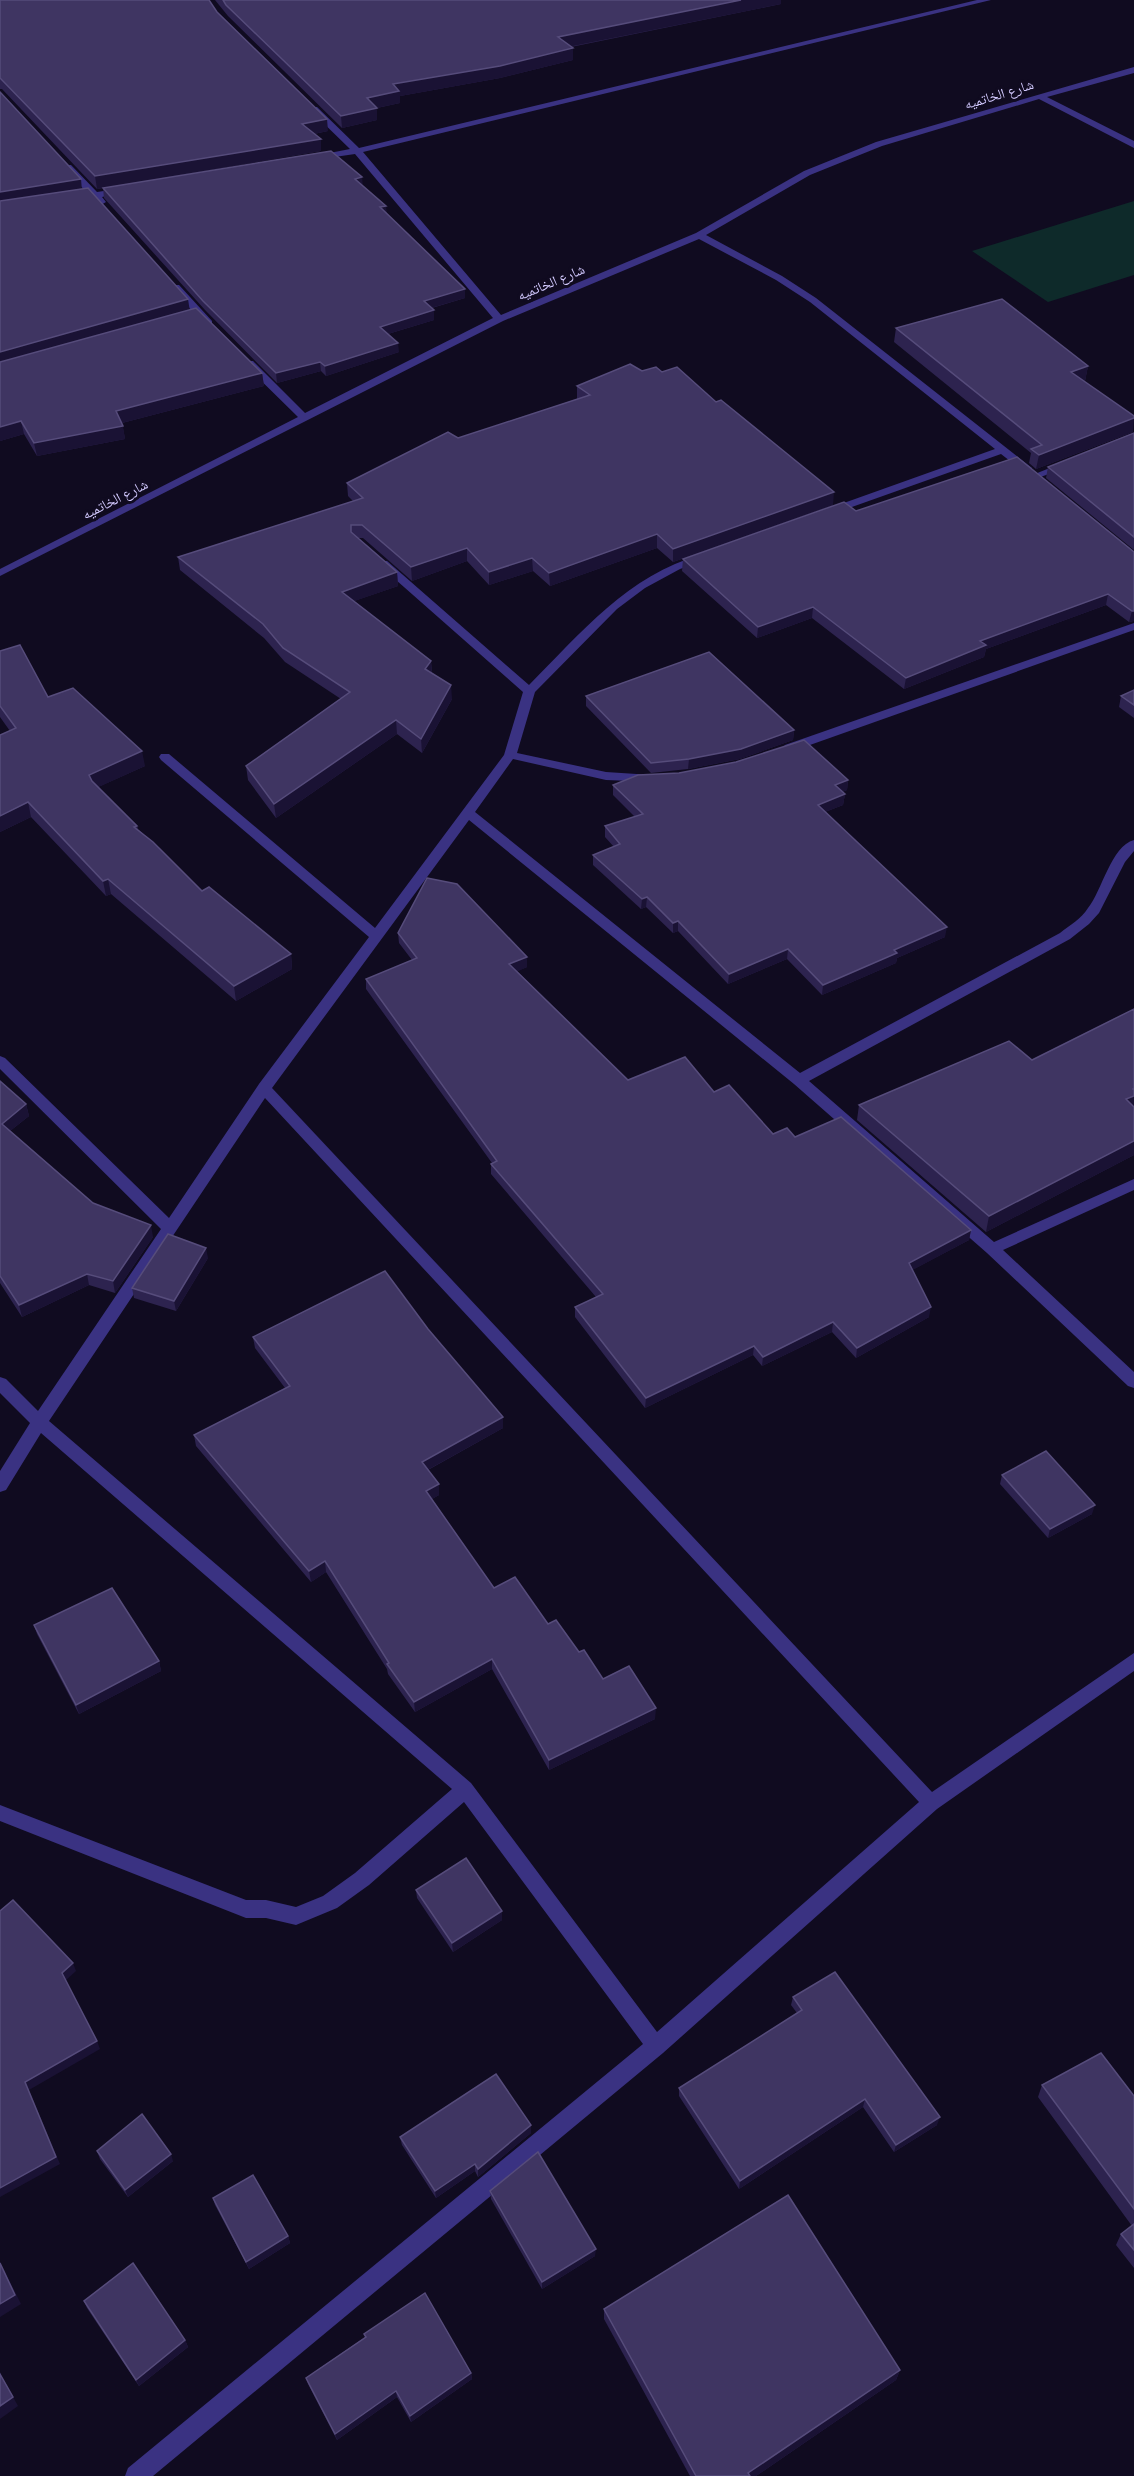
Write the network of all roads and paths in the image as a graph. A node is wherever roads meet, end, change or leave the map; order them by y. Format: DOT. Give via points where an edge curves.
graph roads {
  1 [pos="987,0"];
  2 [pos="1134,70"];
  3 [pos="1039,96"];
  4 [pos="306,102"];
  5 [pos="1134,145"];
  6 [pos="357,151"];
  7 [pos="311,159"];
  8 [pos="64,162"];
  9 [pos="129,190"];
  10 [pos="95,196"];
  11 [pos="63,201"];
  12 [pos="110,213"];
  13 [pos="699,235"];
  14 [pos="170,280"];
  15 [pos="200,315"];
  16 [pos="189,318"];
  17 [pos="500,319"];
  18 [pos="216,330"];
  19 [pos="240,354"];
  20 [pos="304,418"];
  21 [pos="1003,450"];
  22 [pos="1079,459"];
  23 [pos="823,514"];
  24 [pos="710,555"];
  25 [pos="376,557"];
  26 [pos="0,573"];
  27 [pos="1134,626"];
  28 [pos="529,691"];
  29 [pos="777,752"];
  30 [pos="510,756"];
  31 [pos="165,757"];
  32 [pos="662,778"];
  33 [pos="468,813"];
  34 [pos="1134,844"];
  35 [pos="376,937"];
  36 [pos="0,1060"];
  37 [pos="799,1080"];
  38 [pos="264,1088"];
  39 [pos="1134,1184"];
  40 [pos="171,1229"];
  41 [pos="992,1249"];
  42 [pos="0,1383"];
  43 [pos="1134,1383"];
  44 [pos="39,1422"];
  45 [pos="0,1485"];
  46 [pos="1134,1661"];
  47 [pos="465,1789"];
  48 [pos="932,1803"];
  49 [pos="0,1813"];
  50 [pos="656,2046"];
  51 [pos="136,2476"];
  1 -- 6 [label="street"];
  2 -- 3 [label="street, شارع الخاتميه"];
  3 -- 5 [label="street"];
  3 -- 13 [label="street, شارع الخاتميه" via="879,144 818,169"];
  4 -- 6 [label="street"];
  6 -- 7 [label="street"];
  6 -- 17 [label="street"];
  8 -- 10 [label="street"];
  9 -- 10 [label="street"];
  10 -- 11 [label="street"];
  10 -- 12 [label="street"];
  13 -- 17 [label="street, شارع الخاتميه"];
  13 -- 21 [label="street" via="813,300"];
  14 -- 15 [label="street"];
  15 -- 16 [label="street"];
  15 -- 18 [label="street"];
  17 -- 20 [label="street, شارع الخاتميه"];
  19 -- 20 [label="street"];
  20 -- 26 [label="street, شارع الخاتميه"];
  21 -- 22 [label="street" via="1039,480"];
  21 -- 23 [label="street"];
  24 -- 28 [label="street" via="676,567 613,607"];
  25 -- 28 [label="street"];
  27 -- 29 [label="street"];
  28 -- 30 [label="street"];
  30 -- 32 [label="street" via="606,776"];
  30 -- 33 [label="street"];
  31 -- 35 [label="street"];
  33 -- 35 [label="street"];
  33 -- 37 [label="street"];
  34 -- 37 [label="street" via="1120,856 1088,918 1065,936"];
  35 -- 38 [label="street"];
  36 -- 40 [label="street"];
  37 -- 41 [label="street"];
  38 -- 40 [label="street"];
  38 -- 48 [label="street"];
  39 -- 41 [label="street"];
  40 -- 44 [label="street"];
  41 -- 43 [label="street"];
  42 -- 44 [label="street"];
  44 -- 45 [label="street"];
  44 -- 47 [label="street"];
  46 -- 48 [label="street"];
  47 -- 49 [label="street" via="354,1885 330,1902 296,1916 246,1909"];
  47 -- 50 [label="street"];
  48 -- 50 [label="street"];
  50 -- 51 [label="street"];
}
